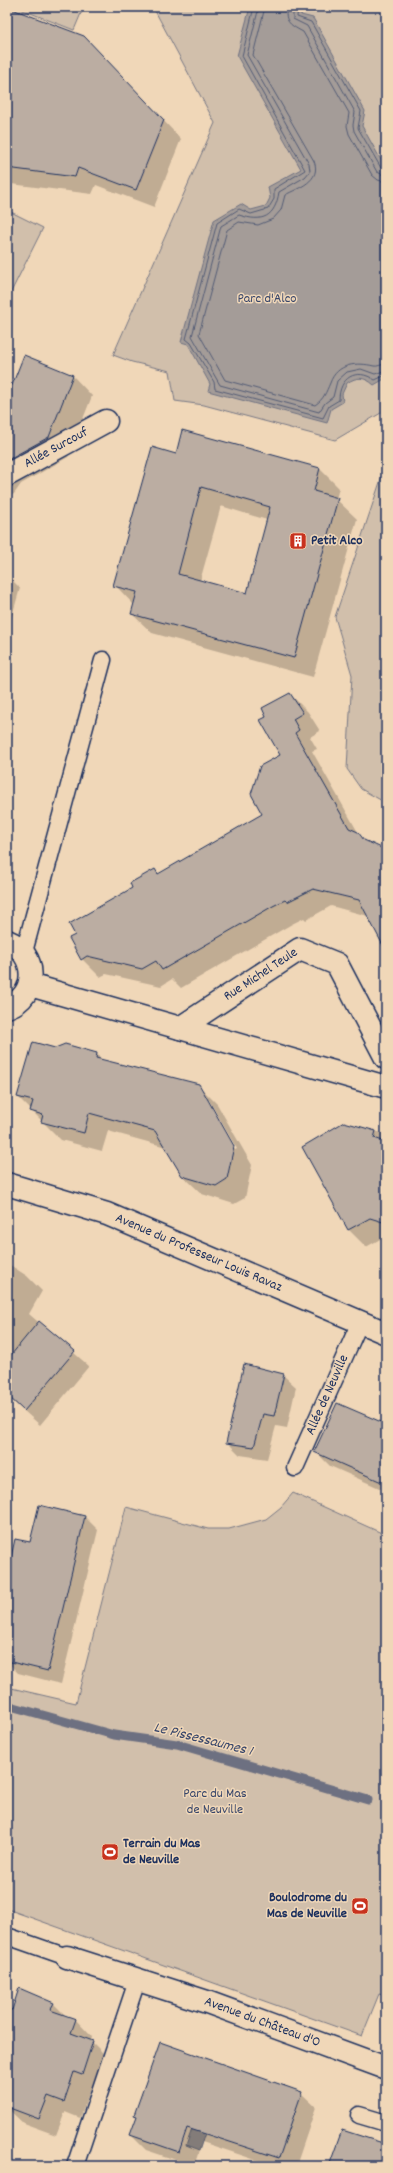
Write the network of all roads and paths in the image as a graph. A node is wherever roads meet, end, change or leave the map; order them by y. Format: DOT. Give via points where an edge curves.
graph roads {
  1 [pos="106,421"];
  2 [pos="7,475"];
  3 [pos="103,660"];
  4 [pos="15,947"];
  5 [pos="30,985"];
  6 [pos="7,1007"];
  7 [pos="180,1028"];
  8 [pos="386,1058"];
  9 [pos="386,1087"];
  10 [pos="7,1184"];
  11 [pos="360,1322"];
  12 [pos="386,1334"];
  13 [pos="295,1468"];
  14 [pos="7,1936"];
  15 [pos="67,1957"];
  16 [pos="137,1981"];
  17 [pos="386,2068"];
  18 [pos="359,2115"];
  19 [pos="386,2123"];
  20 [pos="75,2166"];
  1 -- 2 [label="street, Allée Surcouf"];
  3 -- 4 [label="lane"];
  4 -- 5 [label="street" via="29,962 32,973"];
  5 -- 6 [label="street" via="20,1000"];
  5 -- 7 [label="street"];
  7 -- 8 [label="street, Rue Michel Teule" via="300,949 337,964"];
  7 -- 9 [label="street"];
  10 -- 11 [label="street, Avenue du Professeur Louis Ravaz" via="107,1214"];
  11 -- 12 [label="street, Avenue du Professeur Louis Ravaz"];
  11 -- 13 [label="lane, Allée de Neuville"];
  14 -- 15 [label="lane, Avenue du Château d'O"];
  15 -- 16 [label="street, Avenue du Château d'O"];
  16 -- 17 [label="street, Avenue du Château d'O" via="207,2002"];
  16 -- 20 [label="lane"];
  18 -- 19 [label="lane"];
}
